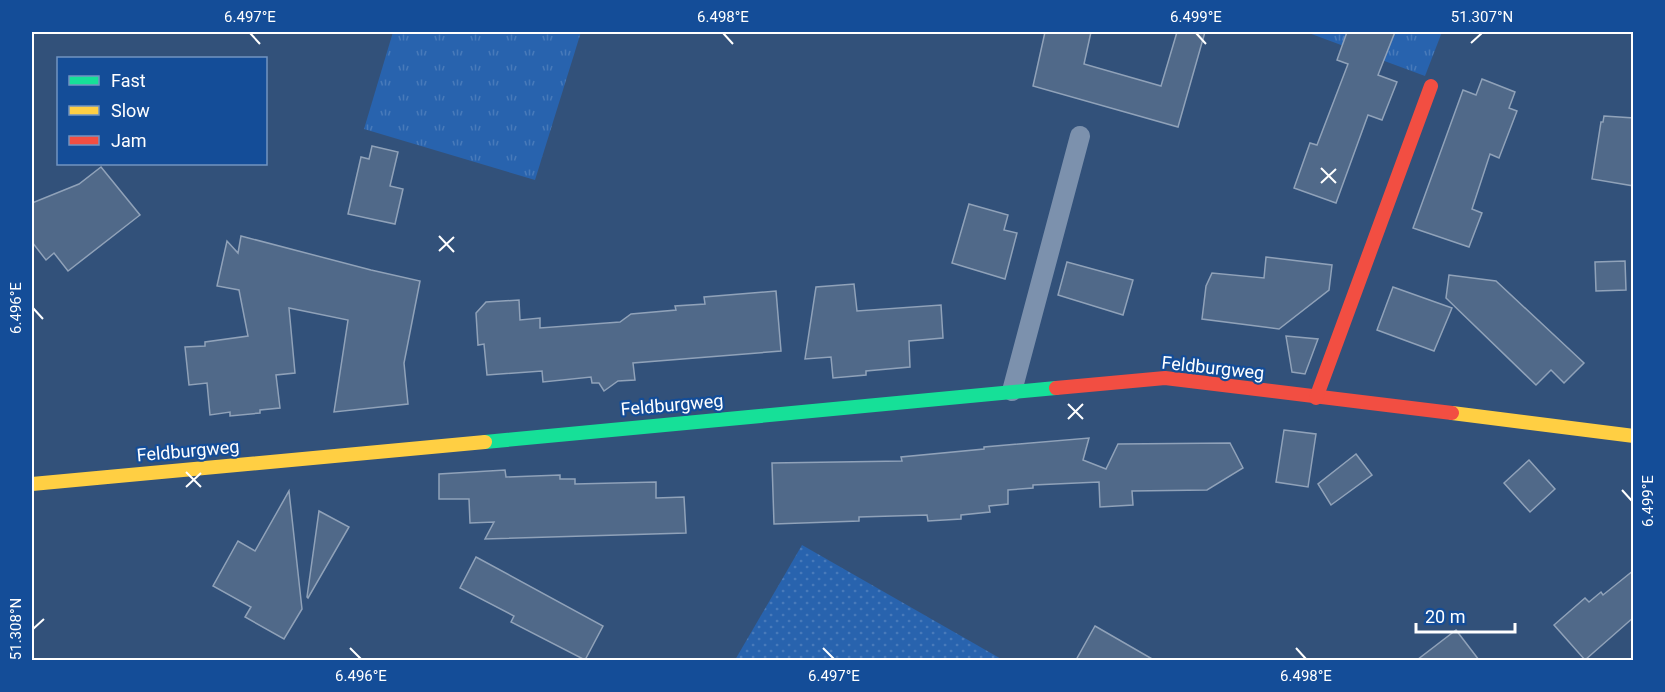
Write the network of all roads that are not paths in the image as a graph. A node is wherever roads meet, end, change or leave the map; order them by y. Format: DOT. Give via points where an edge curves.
graph roads {
  1 [pos="1431,86"];
  2 [pos="1080,136"];
  3 [pos="1012,391"];
  4 [pos="1316,398"];
  5 [pos="1634,436"];
  6 [pos="32,484"];
  1 -- 4 [label="street"];
  2 -- 3 [label="lane"];
  3 -- 4 [label="street, Feldburgweg" via="1165,378"];
  3 -- 6 [label="street, Feldburgweg"];
  4 -- 5 [label="street, Feldburgweg"];
}
